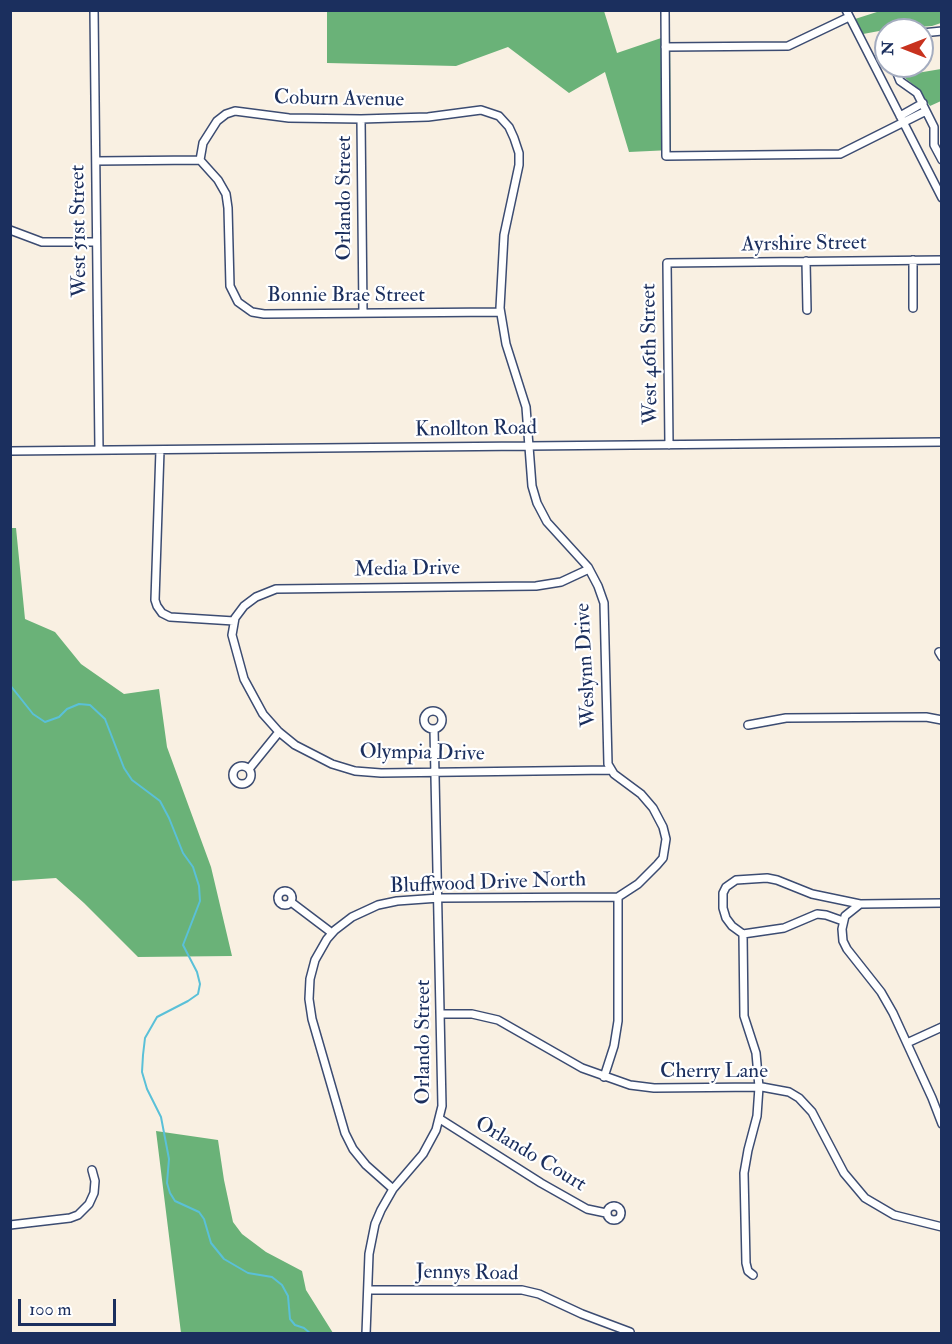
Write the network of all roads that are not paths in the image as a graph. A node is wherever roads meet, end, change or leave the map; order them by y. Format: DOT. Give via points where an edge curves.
graph roads {
  1 [pos="94,10"];
  2 [pos="665,10"];
  3 [pos="847,14"];
  4 [pos="665,47"];
  5 [pos="899,78"];
  6 [pos="925,107"];
  7 [pos="361,119"];
  8 [pos="902,119"];
  9 [pos="504,121"];
  10 [pos="200,160"];
  11 [pos="942,160"];
  12 [pos="96,161"];
  13 [pos="942,198"];
  14 [pos="10,230"];
  15 [pos="96,242"];
  16 [pos="913,260"];
  17 [pos="942,260"];
  18 [pos="806,261"];
  19 [pos="667,263"];
  20 [pos="913,308"];
  21 [pos="807,310"];
  22 [pos="500,312"];
  23 [pos="363,313"];
  24 [pos="942,442"];
  25 [pos="669,445"];
  26 [pos="530,446"];
  27 [pos="99,450"];
  28 [pos="160,450"];
  29 [pos="10,451"];
  30 [pos="589,569"];
  31 [pos="234,621"];
  32 [pos="942,720"];
  33 [pos="748,725"];
  34 [pos="434,729"];
  35 [pos="279,732"];
  36 [pos="249,769"];
  37 [pos="611,770"];
  38 [pos="433,773"];
  39 [pos="618,897"];
  40 [pos="438,898"];
  41 [pos="291,902"];
  42 [pos="942,903"];
  43 [pos="860,904"];
  44 [pos="843,921"];
  45 [pos="332,933"];
  46 [pos="743,934"];
  47 [pos="441,1014"];
  48 [pos="942,1027"];
  49 [pos="907,1043"];
  50 [pos="604,1077"];
  51 [pos="759,1087"];
  52 [pos="440,1119"];
  53 [pos="942,1124"];
  54 [pos="92,1170"];
  55 [pos="393,1189"];
  56 [pos="606,1213"];
  57 [pos="10,1225"];
  58 [pos="942,1227"];
  59 [pos="753,1275"];
  60 [pos="368,1290"];
  61 [pos="630,1332"];
  62 [pos="366,1334"];
  1 -- 12 [label="street, West 51st Street"];
  2 -- 4 [label="street"];
  3 -- 4 [label="street" via="788,46"];
  3 -- 8 [label="street"];
  4 -- 8 [label="street" via="666,156 840,154"];
  5 -- 6 [label="street" via="915,91"];
  6 -- 8 [label="street"];
  6 -- 11 [label="street" via="934,127 934,145"];
  7 -- 9 [label="street, Coburn Avenue" via="419,118 478,110"];
  7 -- 10 [label="street, Coburn Avenue" via="231,112 220,117 209,133"];
  7 -- 23 [label="street, Orlando Street"];
  8 -- 13 [label="street"];
  9 -- 22 [label="street, Weslynn Drive" via="514,138 519,165 504,235"];
  10 -- 12 [label="street"];
  10 -- 23 [label="street, Bonnie Brae Street" via="219,180 226,196 230,286 240,304 261,314"];
  12 -- 15 [label="street, West 51st Street"];
  14 -- 15 [label="street" via="42,242"];
  15 -- 27 [label="street, West 51st Street"];
  16 -- 17 [label="street, Ayrshire Street"];
  16 -- 18 [label="street, Ayrshire Street"];
  16 -- 20 [label="street"];
  18 -- 19 [label="street, Ayrshire Street"];
  18 -- 21 [label="street"];
  19 -- 25 [label="street, West 46th Street"];
  22 -- 23 [label="street, Bonnie Brae Street"];
  22 -- 26 [label="street, Weslynn Drive" via="506,344 525,398"];
  24 -- 25 [label="street, Knollton Road"];
  25 -- 26 [label="street, Knollton Road"];
  26 -- 28 [label="street, Knollton Road"];
  26 -- 30 [label="street, Weslynn Drive" via="531,478 540,509 550,526"];
  27 -- 28 [label="street, Knollton Road"];
  27 -- 29 [label="street, Knollton Road"];
  28 -- 31 [label="street" via="157,606 170,617"];
  30 -- 31 [label="street, Media Drive" via="561,582 536,586 282,588 254,598"];
  30 -- 37 [label="street, Weslynn Drive" via="605,612 607,757"];
  31 -- 35 [label="street, Olympia Drive" via="232,639 246,685"];
  32 -- 33 [label="street" via="786,718"];
  34 -- 38 [label="street, Orlando Street"];
  35 -- 36 [label="street"];
  35 -- 38 [label="street, Olympia Drive" via="310,754 346,769"];
  37 -- 38 [label="street, Olympia Drive"];
  37 -- 39 [label="street" via="645,799 662,824 666,842 661,860 638,884"];
  38 -- 40 [label="street, Orlando Street"];
  39 -- 40 [label="street, Bluffwood Drive North"];
  39 -- 50 [label="street" via="618,1021"];
  40 -- 45 [label="street, Bluffwood Drive North" via="378,905 352,917"];
  40 -- 47 [label="street, Orlando Street"];
  41 -- 45 [label="street"];
  42 -- 43 [label="street"];
  43 -- 44 [label="street"];
  43 -- 46 [label="street" via="812,894 773,879 736,880 724,890 723,908 732,926"];
  44 -- 46 [label="street" via="817,914 784,928"];
  44 -- 49 [label="street" via="847,949 888,1003"];
  45 -- 55 [label="street" via="312,970 312,1019 345,1133 366,1165"];
  46 -- 51 [label="street" via="744,1016 756,1053"];
  47 -- 50 [label="street, Cherry Lane" via="472,1014 498,1020"];
  47 -- 52 [label="street, Orlando Street"];
  48 -- 49 [label="street"];
  49 -- 53 [label="street"];
  50 -- 51 [label="street, Cherry Lane" via="654,1088"];
  51 -- 58 [label="street, Cherry Lane" via="785,1091 806,1104 849,1180 870,1202 894,1215"];
  51 -- 59 [label="street" via="757,1116 744,1173 746,1263"];
  52 -- 55 [label="street, Orlando Street" via="423,1154"];
  52 -- 56 [label="street, Orlando Court" via="541,1183 587,1209"];
  54 -- 57 [label="street" via="94,1193 78,1215"];
  55 -- 60 [label="street, Orlando Street" via="373,1233"];
  60 -- 61 [label="street, Jennys Road" via="522,1290"];
  60 -- 62 [label="street, Orlando Street"];
}
